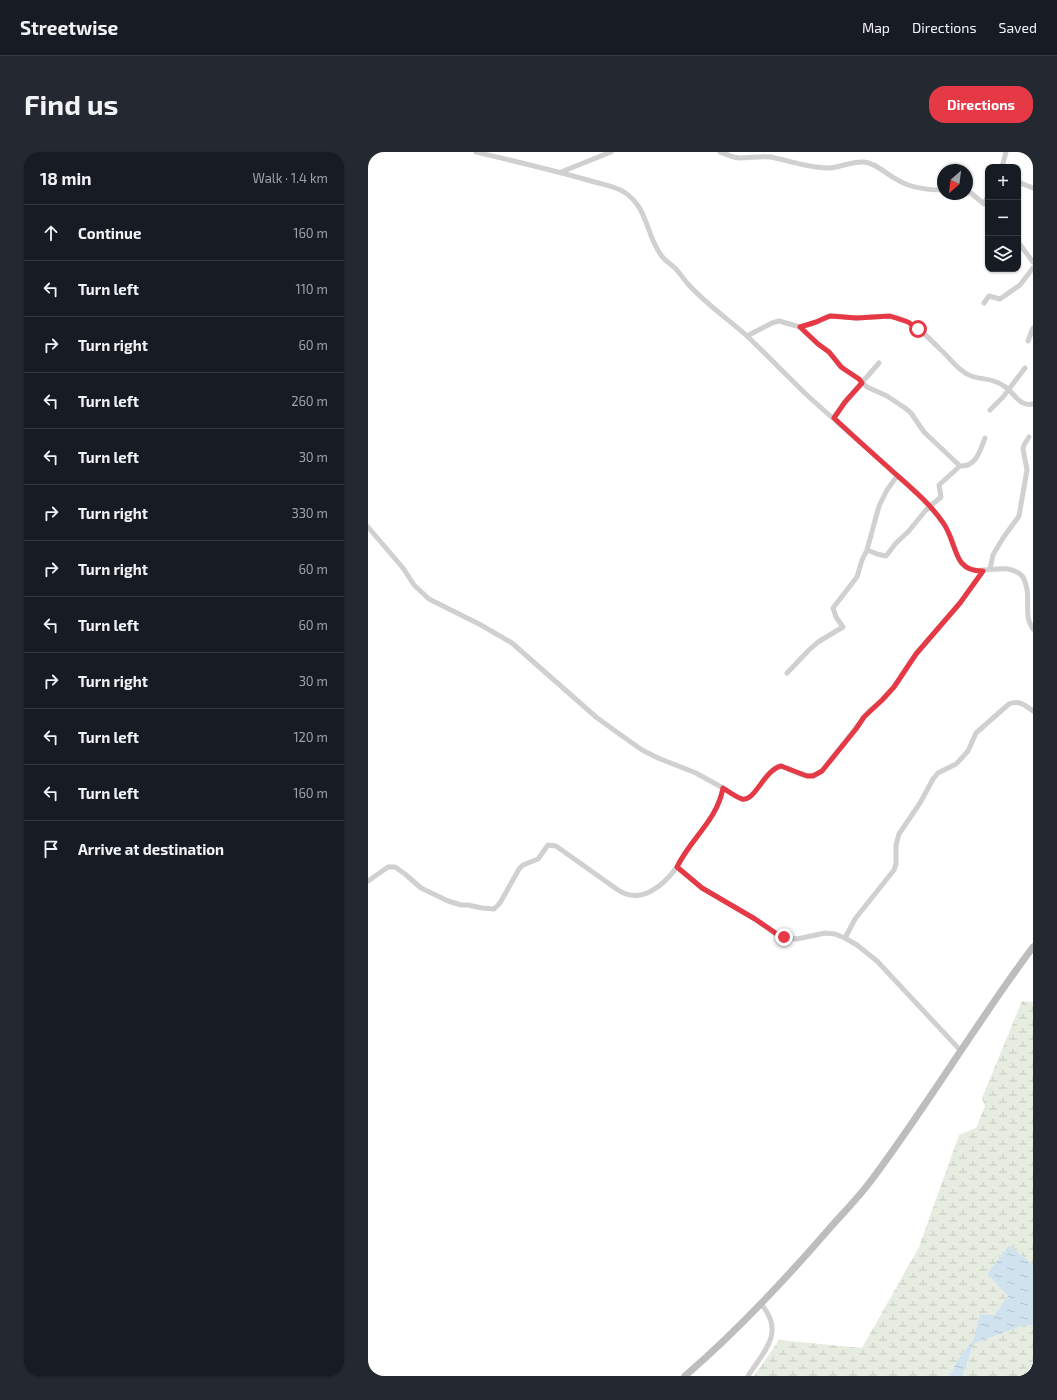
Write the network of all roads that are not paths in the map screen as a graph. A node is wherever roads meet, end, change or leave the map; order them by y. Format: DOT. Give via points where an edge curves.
graph roads {
  1 [pos="476,152"];
  2 [pos="611,152"];
  3 [pos="720,152"];
  4 [pos="1006,152"];
  5 [pos="1003,164"];
  6 [pos="561,172"];
  7 [pos="1021,183"];
  8 [pos="1033,188"];
  9 [pos="937,190"];
  10 [pos="973,195"];
  11 [pos="985,205"];
  12 [pos="1021,246"];
  13 [pos="1033,262"];
  14 [pos="1033,268"];
  15 [pos="984,303"];
  16 [pos="800,327"];
  17 [pos="1033,328"];
  18 [pos="747,336"];
  19 [pos="1028,341"];
  20 [pos="879,363"];
  21 [pos="1025,368"];
  22 [pos="862,383"];
  23 [pos="1008,389"];
  24 [pos="1033,404"];
  25 [pos="990,410"];
  26 [pos="834,418"];
  27 [pos="1029,437"];
  28 [pos="985,438"];
  29 [pos="960,466"];
  30 [pos="897,476"];
  31 [pos="930,506"];
  32 [pos="368,527"];
  33 [pos="868,550"];
  34 [pos="990,569"];
  35 [pos="983,571"];
  36 [pos="1033,630"];
  37 [pos="787,673"];
  38 [pos="1033,711"];
  39 [pos="723,788"];
  40 [pos="677,867"];
  41 [pos="368,881"];
  42 [pos="845,938"];
  43 [pos="1033,947"];
  44 [pos="960,1051"];
  45 [pos="762,1304"];
  46 [pos="685,1376"];
  47 [pos="748,1376"];
  1 -- 6 [label="street"];
  2 -- 6 [label="street"];
  3 -- 9 [label="street" via="734,157 770,157 828,168 864,162 914,187"];
  4 -- 5 [label="street"];
  6 -- 18 [label="street" via="623,191 632,198 642,211 661,255 698,294"];
  7 -- 8 [label="street"];
  10 -- 11 [label="street"];
  12 -- 13 [label="street"];
  14 -- 15 [label="street" via="1020,285 1000,299 989,296"];
  16 -- 18 [label="street" via="778,321"];
  16 -- 22 [label="street" via="829,352 841,367"];
  16 -- 23 [label="street" via="830,316 900,318 918,329 967,374 991,379"];
  17 -- 19 [label="street"];
  18 -- 26 [label="street"];
  20 -- 22 [label="street"];
  21 -- 23 [label="street"];
  22 -- 26 [label="street"];
  22 -- 29 [label="street" via="911,413 924,432"];
  23 -- 24 [label="street" via="1023,404"];
  23 -- 25 [label="street" via="1004,397"];
  26 -- 30 [label="street"];
  27 -- 34 [label="street" via="1023,449 1027,470 1019,516 993,555"];
  28 -- 29 [label="street" via="972,463"];
  29 -- 31 [label="street" via="939,485 942,496"];
  30 -- 31 [label="street"];
  30 -- 33 [label="street" via="879,506"];
  31 -- 33 [label="street" via="886,556"];
  31 -- 35 [label="street" via="949,532 964,567"];
  32 -- 39 [label="street" via="404,568 414,585 429,599 512,643 596,717 642,750 696,773"];
  33 -- 37 [label="street" via="857,578 833,608 843,627 809,650"];
  34 -- 35 [label="street"];
  34 -- 36 [label="street" via="1007,569 1017,572 1025,579 1031,591 1029,616"];
  35 -- 39 [label="street" via="960,603 916,654 894,687 864,717 822,771 807,776 781,766 777,767 764,778 750,798 746,799 741,799"];
  38 -- 42 [label="street" via="1020,703 1009,704 976,733 968,751 956,764 938,773 933,779 899,834 894,870 855,919"];
  39 -- 40 [label="street" via="714,814"];
  40 -- 41 [label="street" via="658,888 636,896 629,895 556,846 548,845 538,859 523,865 494,909 461,905 442,898 421,888 396,868 388,867"];
  40 -- 42 [label="street" via="702,888 777,934 796,938 826,933"];
  42 -- 44 [label="street" via="877,961"];
  43 -- 44 [label="main road"];
  44 -- 45 [label="main road" via="872,1180"];
  45 -- 46 [label="main road"];
  45 -- 47 [label="street" via="771,1319 772,1332 764,1351"];
}
